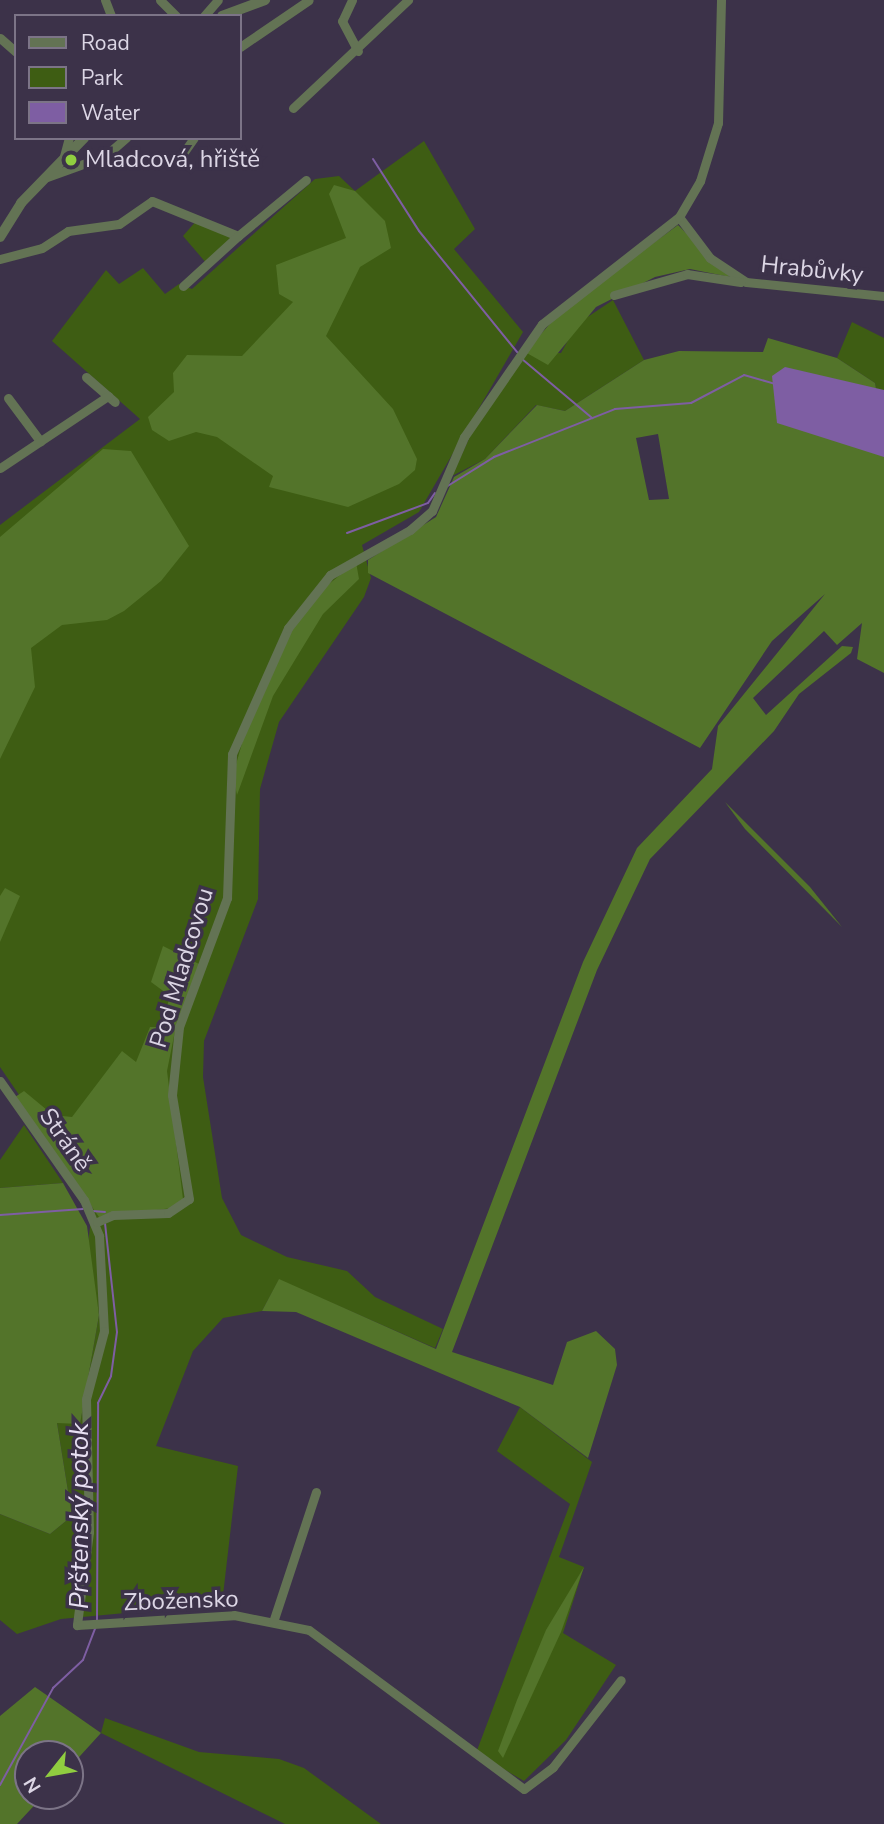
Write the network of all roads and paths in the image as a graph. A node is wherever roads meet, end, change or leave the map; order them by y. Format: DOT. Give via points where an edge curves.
graph roads {
  1 [pos="160,0"];
  2 [pos="218,0"];
  3 [pos="265,0"];
  4 [pos="309,0"];
  5 [pos="352,0"];
  6 [pos="408,0"];
  7 [pos="721,0"];
  8 [pos="174,14"];
  9 [pos="206,14"];
  10 [pos="227,14"];
  11 [pos="0,38"];
  12 [pos="242,46"];
  13 [pos="14,50"];
  14 [pos="358,51"];
  15 [pos="293,108"];
  16 [pos="68,140"];
  17 [pos="82,140"];
  18 [pos="124,140"];
  19 [pos="193,140"];
  20 [pos="62,161"];
  21 [pos="177,162"];
  22 [pos="46,178"];
  23 [pos="306,180"];
  24 [pos="679,217"];
  25 [pos="238,236"];
  26 [pos="0,237"];
  27 [pos="0,259"];
  28 [pos="746,282"];
  29 [pos="183,286"];
  30 [pos="614,295"];
  31 [pos="884,296"];
  32 [pos="86,377"];
  33 [pos="8,398"];
  34 [pos="40,441"];
  35 [pos="0,468"];
  36 [pos="0,1081"];
  37 [pos="97,1222"];
  38 [pos="316,1492"];
  39 [pos="273,1622"];
  40 [pos="621,1680"];
  1 -- 8 [label="street"];
  2 -- 9 [label="street"];
  3 -- 10 [label="street"];
  4 -- 12 [label="street"];
  5 -- 14 [label="street" via="342,21"];
  6 -- 14 [label="street"];
  7 -- 24 [label="street, Pod Mladcovou" via="718,123 700,181"];
  11 -- 13 [label="street"];
  14 -- 15 [label="street"];
  16 -- 20 [label="street"];
  17 -- 20 [label="street"];
  18 -- 22 [label="street" via="105,156"];
  19 -- 21 [label="street"];
  20 -- 22 [label="street"];
  22 -- 26 [label="street"];
  23 -- 25 [label="street"];
  24 -- 28 [label="street, Hrabůvky" via="710,258"];
  24 -- 37 [label="street, Pod Mladcovou" via="542,324 464,437 438,498 421,522 318,585 288,628 245,718 228,781 227,898 187,1001 173,1062 189,1199 168,1213 113,1215"];
  25 -- 27 [label="street" via="152,201 119,224 68,231 43,248"];
  25 -- 29 [label="street"];
  28 -- 30 [label="street" via="687,274"];
  28 -- 31 [label="street, Hrabůvky"];
  32 -- 34 [label="street" via="112,399"];
  33 -- 34 [label="street"];
  34 -- 35 [label="street"];
  36 -- 37 [label="street, Stráně"];
  37 -- 39 [label="street, Zbožensko" via="104,1331 86,1399 89,1532 77,1625 212,1615"];
  38 -- 39 [label="street, Zbožensko"];
  39 -- 40 [label="street, Zbožensko" via="318,1636 524,1789 553,1767"];
}
